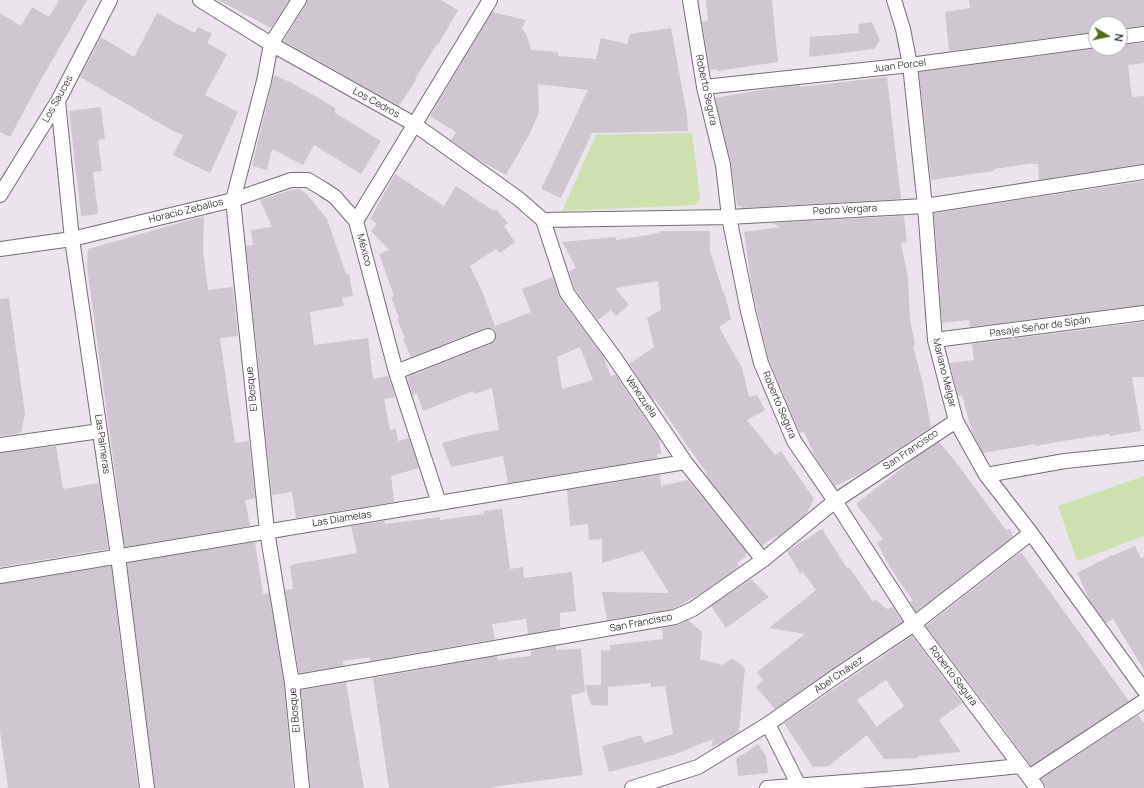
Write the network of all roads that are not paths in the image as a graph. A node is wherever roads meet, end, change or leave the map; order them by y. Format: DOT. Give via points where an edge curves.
graph roads {
  1 [pos="110,0"];
  2 [pos="200,0"];
  3 [pos="299,0"];
  4 [pos="490,0"];
  5 [pos="690,0"];
  6 [pos="894,0"];
  7 [pos="1144,34"];
  8 [pos="1128,36"];
  9 [pos="1088,41"];
  10 [pos="271,44"];
  11 [pos="910,65"];
  12 [pos="704,87"];
  13 [pos="58,101"];
  14 [pos="414,124"];
  15 [pos="1144,172"];
  16 [pos="0,195"];
  17 [pos="233,200"];
  18 [pos="925,206"];
  19 [pos="729,217"];
  20 [pos="543,220"];
  21 [pos="356,221"];
  22 [pos="72,238"];
  23 [pos="0,249"];
  24 [pos="1144,313"];
  25 [pos="488,336"];
  26 [pos="935,340"];
  27 [pos="396,372"];
  28 [pos="956,421"];
  29 [pos="100,431"];
  30 [pos="0,445"];
  31 [pos="1144,453"];
  32 [pos="685,462"];
  33 [pos="986,474"];
  34 [pos="835,501"];
  35 [pos="438,503"];
  36 [pos="267,531"];
  37 [pos="1031,533"];
  38 [pos="118,556"];
  39 [pos="763,560"];
  40 [pos="0,576"];
  41 [pos="914,624"];
  42 [pos="292,683"];
  43 [pos="1144,690"];
  44 [pos="1144,701"];
  45 [pos="768,724"];
  46 [pos="1020,766"];
  47 [pos="911,783"];
  48 [pos="1033,783"];
  49 [pos="799,786"];
  50 [pos="147,788"];
  51 [pos="302,788"];
  52 [pos="632,788"];
  53 [pos="767,788"];
  1 -- 13 [label="street, Los Sauces"];
  2 -- 10 [label="street, Los Cedros"];
  3 -- 10 [label="street, El Bosque"];
  4 -- 14 [label="street, México"];
  5 -- 12 [label="street, Roberto Segura"];
  6 -- 11 [label="street, Mariano Melgar" via="904,29"];
  7 -- 8 [label="street"];
  9 -- 11 [label="street, Juan Porcel"];
  10 -- 14 [label="street, Los Cedros"];
  10 -- 17 [label="street, El Bosque"];
  11 -- 12 [label="street, Juan Porcel"];
  11 -- 18 [label="street, Mariano Melgar"];
  12 -- 19 [label="street, Roberto Segura" via="723,165"];
  13 -- 16 [label="street, Los Sauces"];
  13 -- 22 [label="street, Las Palmeras"];
  14 -- 20 [label="street, Los Cedros" via="519,199"];
  14 -- 21 [label="street, México"];
  15 -- 18 [label="street, Pedro Vergara"];
  17 -- 21 [label="street, Horacio Zeballos" via="291,180 308,180 335,197"];
  17 -- 22 [label="street, Horacio Zeballos"];
  17 -- 36 [label="street, El Bosque"];
  18 -- 19 [label="street, Pedro Vergara"];
  18 -- 26 [label="street, Mariano Melgar"];
  19 -- 20 [label="street, Pedro Vergara"];
  19 -- 34 [label="street, Roberto Segura" via="761,362 794,441"];
  20 -- 32 [label="street, Venezuela" via="567,293"];
  21 -- 27 [label="street, México"];
  22 -- 23 [label="street, Horacio Zeballos"];
  22 -- 29 [label="street, Las Palmeras"];
  24 -- 26 [label="street, Pasaje Señor de Sipán"];
  25 -- 27 [label="street"];
  26 -- 28 [label="street, Mariano Melgar"];
  27 -- 35 [label="street, México"];
  28 -- 33 [label="street, Mariano Melgar"];
  28 -- 34 [label="street, San Francisco"];
  29 -- 30 [label="street"];
  29 -- 38 [label="street, Las Palmeras"];
  31 -- 33 [label="street" via="1065,461"];
  32 -- 35 [label="street, Las Diamelas"];
  32 -- 39 [label="street, Venezuela"];
  33 -- 37 [label="street, Mariano Melgar"];
  34 -- 39 [label="street, San Francisco"];
  34 -- 41 [label="street, Roberto Segura"];
  35 -- 36 [label="street, Las Diamelas"];
  36 -- 38 [label="street, Las Diamelas"];
  36 -- 42 [label="street, El Bosque"];
  37 -- 41 [label="street, Abel Chávez"];
  37 -- 43 [label="street, Mariano Melgar"];
  38 -- 40 [label="street, Las Diamelas"];
  38 -- 50 [label="street, Las Palmeras"];
  39 -- 42 [label="street, San Francisco" via="693,609 675,617"];
  41 -- 45 [label="street, Abel Chávez"];
  41 -- 46 [label="street, Roberto Segura"];
  42 -- 51 [label="street, El Bosque"];
  44 -- 48 [label="street"];
  45 -- 49 [label="street"];
  45 -- 52 [label="street, Abel Chávez" via="698,767"];
  46 -- 47 [label="street"];
  46 -- 48 [label="street, Roberto Segura"];
  47 -- 49 [label="street"];
  49 -- 53 [label="street"];
}
